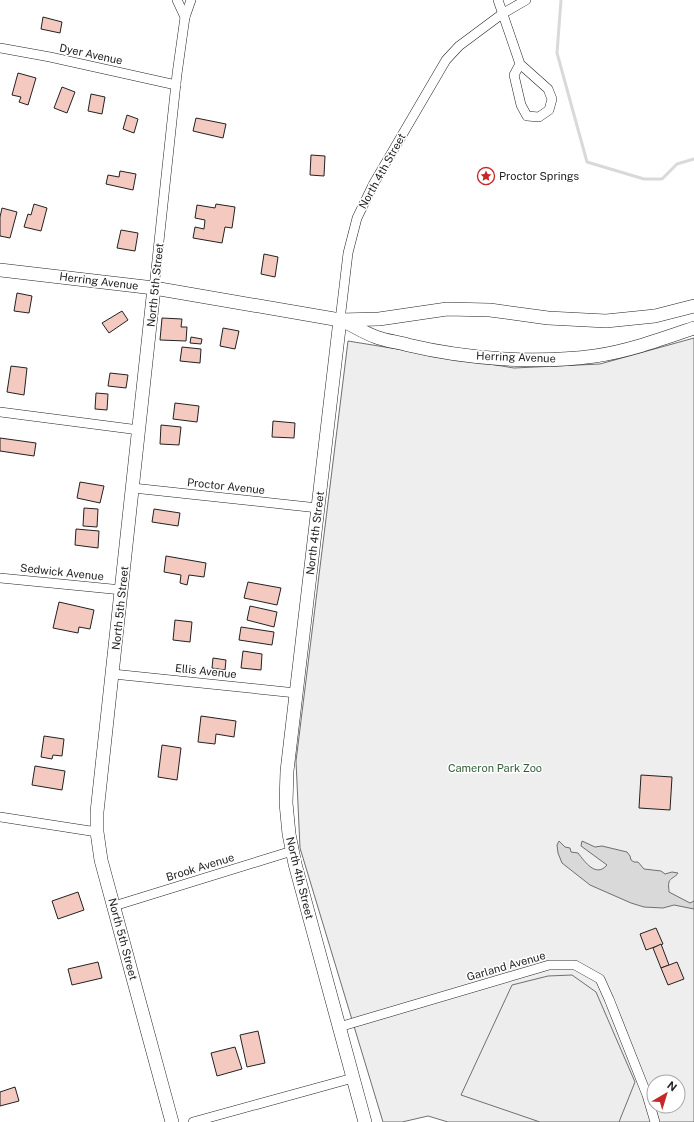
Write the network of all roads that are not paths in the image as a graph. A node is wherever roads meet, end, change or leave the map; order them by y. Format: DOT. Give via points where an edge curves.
graph roads {
  1 [pos="177,0"];
  2 [pos="191,0"];
  3 [pos="498,0"];
  4 [pos="526,0"];
  5 [pos="502,14"];
  6 [pos="186,17"];
  7 [pos="0,48"];
  8 [pos="520,64"];
  9 [pos="176,85"];
  10 [pos="0,270"];
  11 [pos="154,288"];
  12 [pos="694,306"];
  13 [pos="340,320"];
  14 [pos="694,328"];
  15 [pos="0,412"];
  16 [pos="139,430"];
  17 [pos="133,488"];
  18 [pos="318,508"];
  19 [pos="0,578"];
  20 [pos="122,590"];
  21 [pos="113,674"];
  22 [pos="296,692"];
  23 [pos="0,818"];
  24 [pos="97,832"];
  25 [pos="292,851"];
  26 [pos="114,906"];
  27 [pos="339,1027"];
  28 [pos="353,1078"];
  29 [pos="172,1122"];
  30 [pos="193,1122"];
  31 [pos="365,1122"];
  32 [pos="654,1122"];
  1 -- 6 [label="street"];
  2 -- 6 [label="street, North 5th Street"];
  3 -- 5 [label="street"];
  4 -- 5 [label="street, North 4th Street"];
  5 -- 8 [label="street"];
  5 -- 13 [label="street, North 4th Street" via="459,46 446,60 374,183 357,218 348,253"];
  6 -- 9 [label="street, North 5th Street"];
  7 -- 9 [label="street, Dyer Avenue"];
  8 -- 8 [label="street" via="514,75 521,105 527,116 539,117 549,110 552,99 548,89"];
  9 -- 11 [label="street, North 5th Street"];
  10 -- 11 [label="main road, Herring Avenue"];
  11 -- 13 [label="main road, Herring Avenue"];
  11 -- 16 [label="main road, North 5th Street"];
  12 -- 13 [label="main road, Herring Avenue" via="655,316 606,321 548,318 490,310 447,309 379,319"];
  13 -- 14 [label="main road, Herring Avenue" via="377,337 431,350 498,359 531,360 595,356 631,348"];
  13 -- 18 [label="main road, North 4th Street"];
  15 -- 16 [label="street"];
  16 -- 17 [label="main road, North 5th Street"];
  17 -- 18 [label="street, Proctor Avenue"];
  17 -- 20 [label="main road, North 5th Street"];
  18 -- 22 [label="main road, North 4th Street"];
  19 -- 20 [label="street, Sedwick Avenue"];
  20 -- 21 [label="main road, North 5th Street"];
  21 -- 22 [label="street, Ellis Avenue"];
  21 -- 24 [label="main road, North 5th Street" via="97,812"];
  22 -- 25 [label="main road, North 4th Street" via="286,803"];
  23 -- 24 [label="street"];
  24 -- 26 [label="main road, North 5th Street" via="101,860"];
  25 -- 26 [label="street, Brook Avenue"];
  25 -- 27 [label="main road, North 4th Street"];
  26 -- 29 [label="main road, North 5th Street"];
  27 -- 28 [label="main road, North 4th Street"];
  27 -- 32 [label="street, Garland Avenue" via="549,965 575,965 600,979 647,1096"];
  28 -- 30 [label="street"];
  28 -- 31 [label="main road, North 4th Street"];
}
